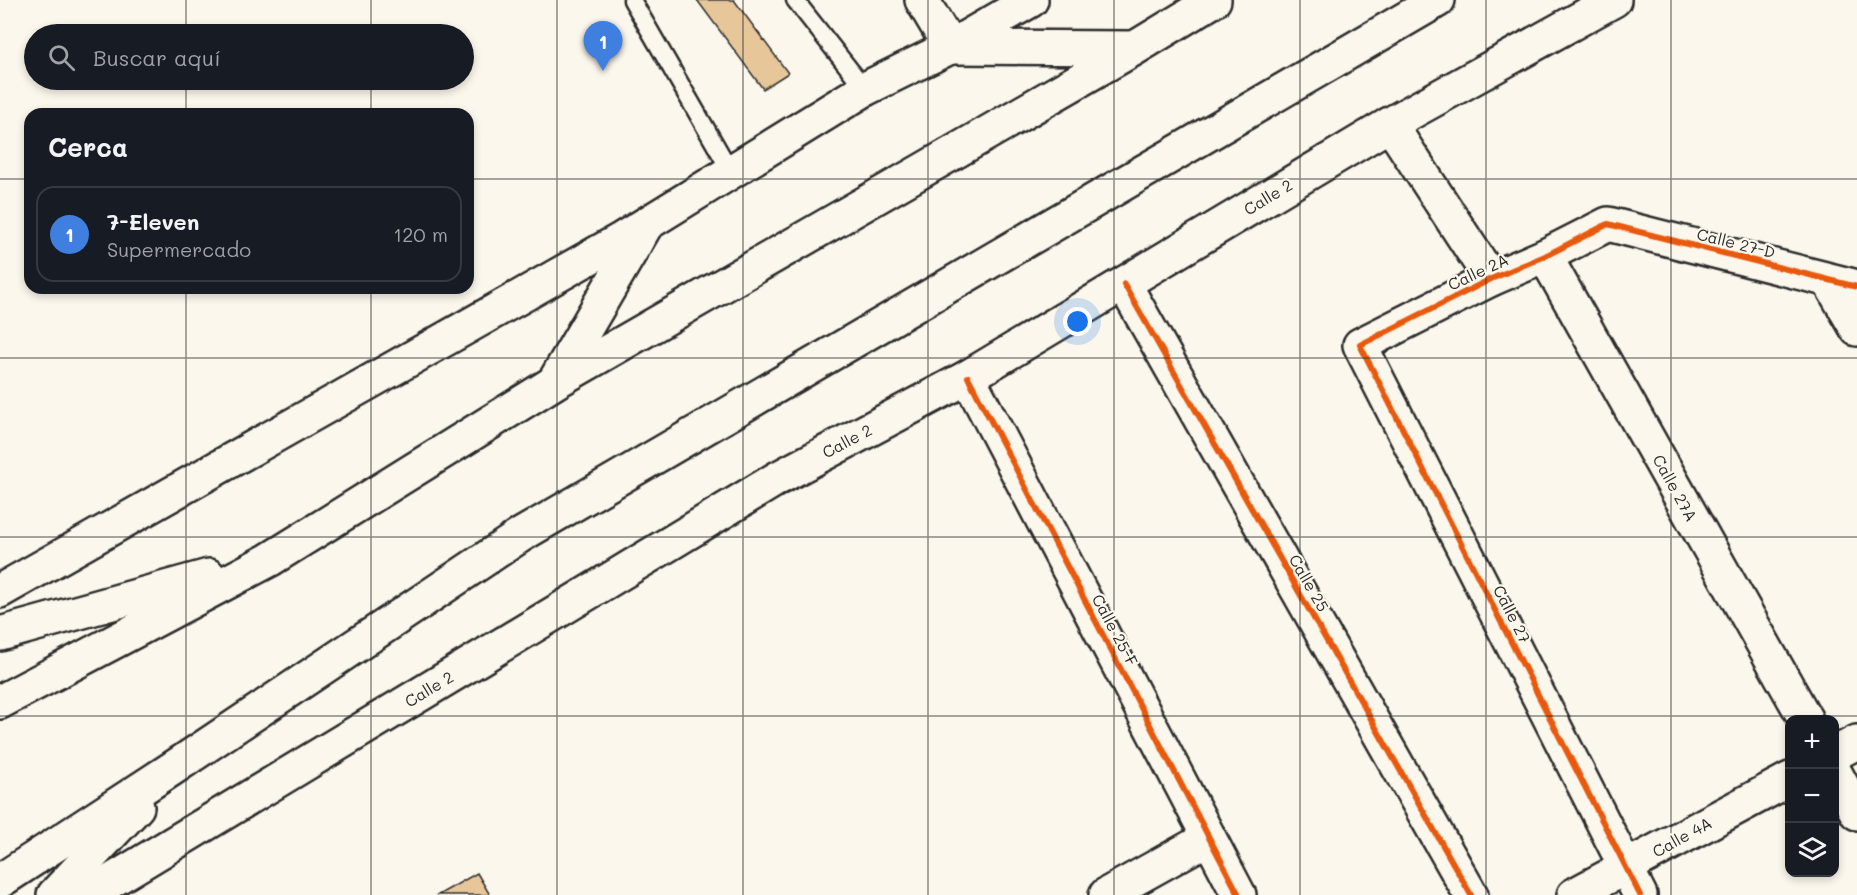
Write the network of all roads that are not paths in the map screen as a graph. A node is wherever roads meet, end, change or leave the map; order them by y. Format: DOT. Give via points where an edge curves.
graph roads {
  1 [pos="632,0"];
  2 [pos="795,0"];
  3 [pos="922,0"];
  4 [pos="1031,0"];
  5 [pos="1214,0"];
  6 [pos="1453,0"];
  7 [pos="1614,0"];
  8 [pos="1429,6"];
  9 [pos="950,47"];
  10 [pos="1135,48"];
  11 [pos="865,90"];
  12 [pos="1390,124"];
  13 [pos="731,172"];
  14 [pos="1608,224"];
  15 [pos="646,225"];
  16 [pos="1545,256"];
  17 [pos="1491,279"];
  18 [pos="1124,284"];
  19 [pos="1843,284"];
  20 [pos="1857,329"];
  21 [pos="1360,345"];
  22 [pos="968,377"];
  23 [pos="555,382"];
  24 [pos="269,560"];
  25 [pos="0,591"];
  26 [pos="0,634"];
  27 [pos="0,702"];
  28 [pos="1803,715"];
  29 [pos="1857,742"];
  30 [pos="1839,751"];
  31 [pos="173,768"];
  32 [pos="1839,780"];
  33 [pos="1785,782"];
  34 [pos="1857,813"];
  35 [pos="1207,836"];
  36 [pos="0,881"];
  37 [pos="1633,882"];
  38 [pos="54,895"];
  39 [pos="88,895"];
  40 [pos="1106,895"];
  41 [pos="1239,895"];
  42 [pos="1471,895"];
  43 [pos="1574,895"];
  1 -- 13 [label="lane"];
  2 -- 11 [label="lane"];
  3 -- 9 [label="main road"];
  4 -- 9 [label="main road"];
  5 -- 10 [label="main road"];
  6 -- 8 [label="main road"];
  7 -- 12 [label="main road, Calle 2"];
  8 -- 31 [label="main road" via="521,535"];
  9 -- 10 [label="main road"];
  9 -- 11 [label="main road"];
  10 -- 23 [label="main road"];
  11 -- 13 [label="main road"];
  12 -- 17 [label="main road"];
  12 -- 18 [label="main road, Calle 2"];
  13 -- 15 [label="main road"];
  14 -- 16 [label="main road, Calle 2A"];
  14 -- 19 [label="main road, Calle 27-D"];
  15 -- 23 [label="main road"];
  15 -- 25 [label="main road"];
  16 -- 17 [label="main road, Calle 2A"];
  16 -- 28 [label="main road, Calle 27A"];
  17 -- 21 [label="main road, Calle 2A"];
  18 -- 22 [label="main road, Calle 2"];
  18 -- 42 [label="main road, Calle 25"];
  19 -- 20 [label="main road"];
  21 -- 37 [label="main road, Calle 27"];
  22 -- 35 [label="main road, Calle 25-F"];
  22 -- 39 [label="main road, Calle 2" via="778,478"];
  23 -- 24 [label="main road"];
  24 -- 26 [label="main road"];
  24 -- 27 [label="main road"];
  29 -- 30 [label="main road"];
  31 -- 36 [label="main road"];
  31 -- 38 [label="main road"];
  32 -- 34 [label="main road"];
  33 -- 37 [label="main road, Calle 4A"];
  35 -- 40 [label="main road"];
  35 -- 41 [label="main road, Calle 25-F"];
  37 -- 43 [label="main road, Calle 4A"];
}
